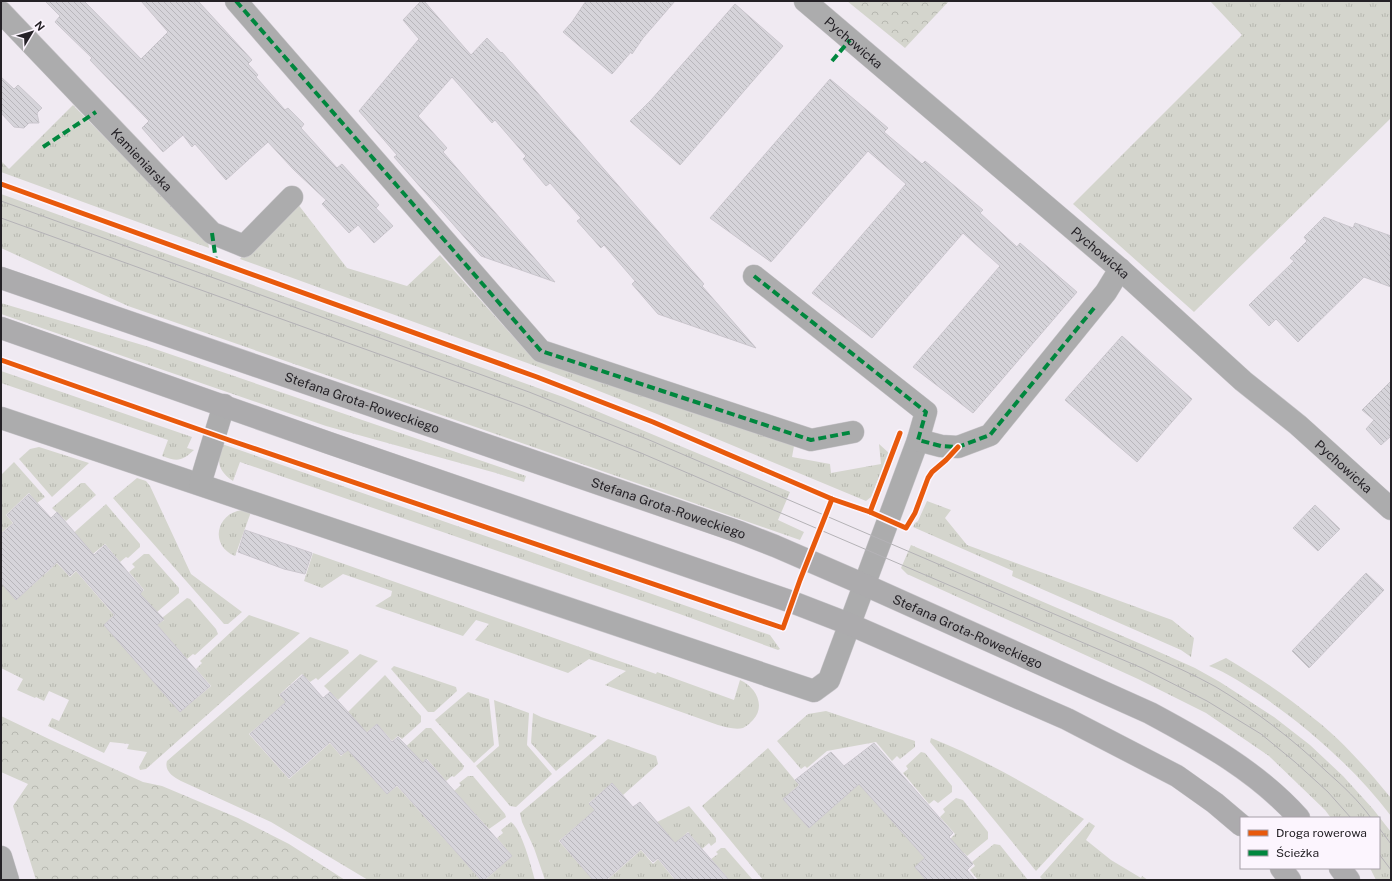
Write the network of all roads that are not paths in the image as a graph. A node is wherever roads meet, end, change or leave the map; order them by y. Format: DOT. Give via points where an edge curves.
graph roads {
  1 [pos="236,1"];
  2 [pos="805,1"];
  3 [pos="1,12"];
  4 [pos="292,197"];
  5 [pos="1120,269"];
  6 [pos="754,276"];
  7 [pos="1,278"];
  8 [pos="1,328"];
  9 [pos="224,406"];
  10 [pos="1,418"];
  11 [pos="853,432"];
  12 [pos="918,440"];
  13 [pos="200,484"];
  14 [pos="1391,509"];
  15 [pos="865,585"];
  16 [pos="849,624"];
  17 [pos="1298,817"];
  18 [pos="1240,825"];
  19 [pos="1,857"];
  20 [pos="1281,869"];
  21 [pos="1341,869"];
  22 [pos="8,880"];
  23 [pos="1290,880"];
  24 [pos="1349,880"];
  1 -- 11 [label="street" via="541,351 811,440"];
  2 -- 5 [label="street, Pychowicka"];
  3 -- 4 [label="street, Kamieniarska" via="212,233 244,246"];
  5 -- 12 [label="street" via="1102,297 990,434 958,447"];
  5 -- 14 [label="street, Pychowicka" via="1243,381 1298,424"];
  6 -- 12 [label="street" via="926,412"];
  7 -- 15 [label="main road, Stefana Grota-Roweckiego" via="739,532"];
  8 -- 9 [label="main road"];
  9 -- 13 [label="street"];
  9 -- 16 [label="main road" via="792,602"];
  10 -- 13 [label="street"];
  12 -- 15 [label="street"];
  13 -- 16 [label="street" via="814,691 829,680"];
  15 -- 16 [label="street"];
  15 -- 17 [label="main road, Stefana Grota-Roweckiego" via="1150,713 1193,736 1230,758 1266,786"];
  16 -- 18 [label="main road" via="1067,719 1177,776 1216,803"];
  19 -- 22 [label="street"];
  20 -- 23 [label="main road"];
  21 -- 24 [label="main road"];
}
